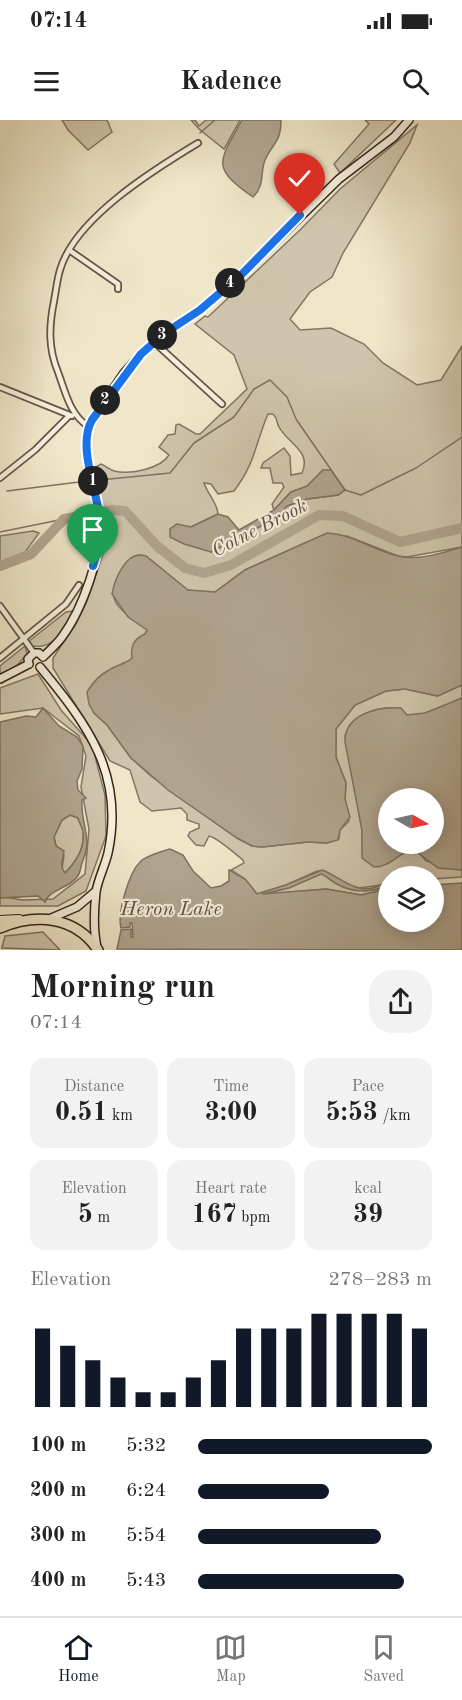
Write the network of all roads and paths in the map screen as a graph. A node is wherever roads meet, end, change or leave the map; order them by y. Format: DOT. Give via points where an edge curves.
graph roads {
  1 [pos="409,120"];
  2 [pos="198,143"];
  3 [pos="69,250"];
  4 [pos="118,289"];
  5 [pos="154,342"];
  6 [pos="0,387"];
  7 [pos="222,404"];
  8 [pos="72,416"];
  9 [pos="88,426"];
  10 [pos="0,478"];
  11 [pos="79,585"];
  12 [pos="0,606"];
  13 [pos="24,639"];
  14 [pos="34,653"];
  15 [pos="43,657"];
  16 [pos="0,658"];
  17 [pos="29,664"];
  18 [pos="40,667"];
  19 [pos="0,679"];
  20 [pos="96,891"];
  21 [pos="24,919"];
  22 [pos="49,919"];
  23 [pos="0,920"];
  24 [pos="0,928"];
  25 [pos="97,949"];
  1 -- 5 [label="main road" via="394,137 339,179 242,274"];
  2 -- 3 [label="street" via="137,182 78,236"];
  3 -- 4 [label="street" via="118,285"];
  3 -- 8 [label="street" via="60,269 48,336"];
  5 -- 7 [label="street"];
  5 -- 9 [label="main road" via="124,373"];
  6 -- 8 [label="street"];
  8 -- 9 [label="street"];
  8 -- 10 [label="street"];
  9 -- 15 [label="main road" via="86,445 100,520 97,553 78,608 62,638"];
  11 -- 13 [label="street" via="66,604"];
  12 -- 13 [label="street"];
  13 -- 14 [label="street"];
  13 -- 16 [label="street"];
  14 -- 15 [label="main road"];
  14 -- 17 [label="main road" via="29,656"];
  15 -- 18 [label="main road"];
  17 -- 18 [label="main road"];
  17 -- 19 [label="main road"];
  18 -- 20 [label="main road" via="93,738 109,780 113,824"];
  20 -- 22 [label="main road" via="77,907"];
  20 -- 25 [label="main road"];
  21 -- 22 [label="highway"];
  21 -- 23 [label="main road"];
  21 -- 24 [label="highway"];
  22 -- 25 [label="highway" via="78,929"];
}
